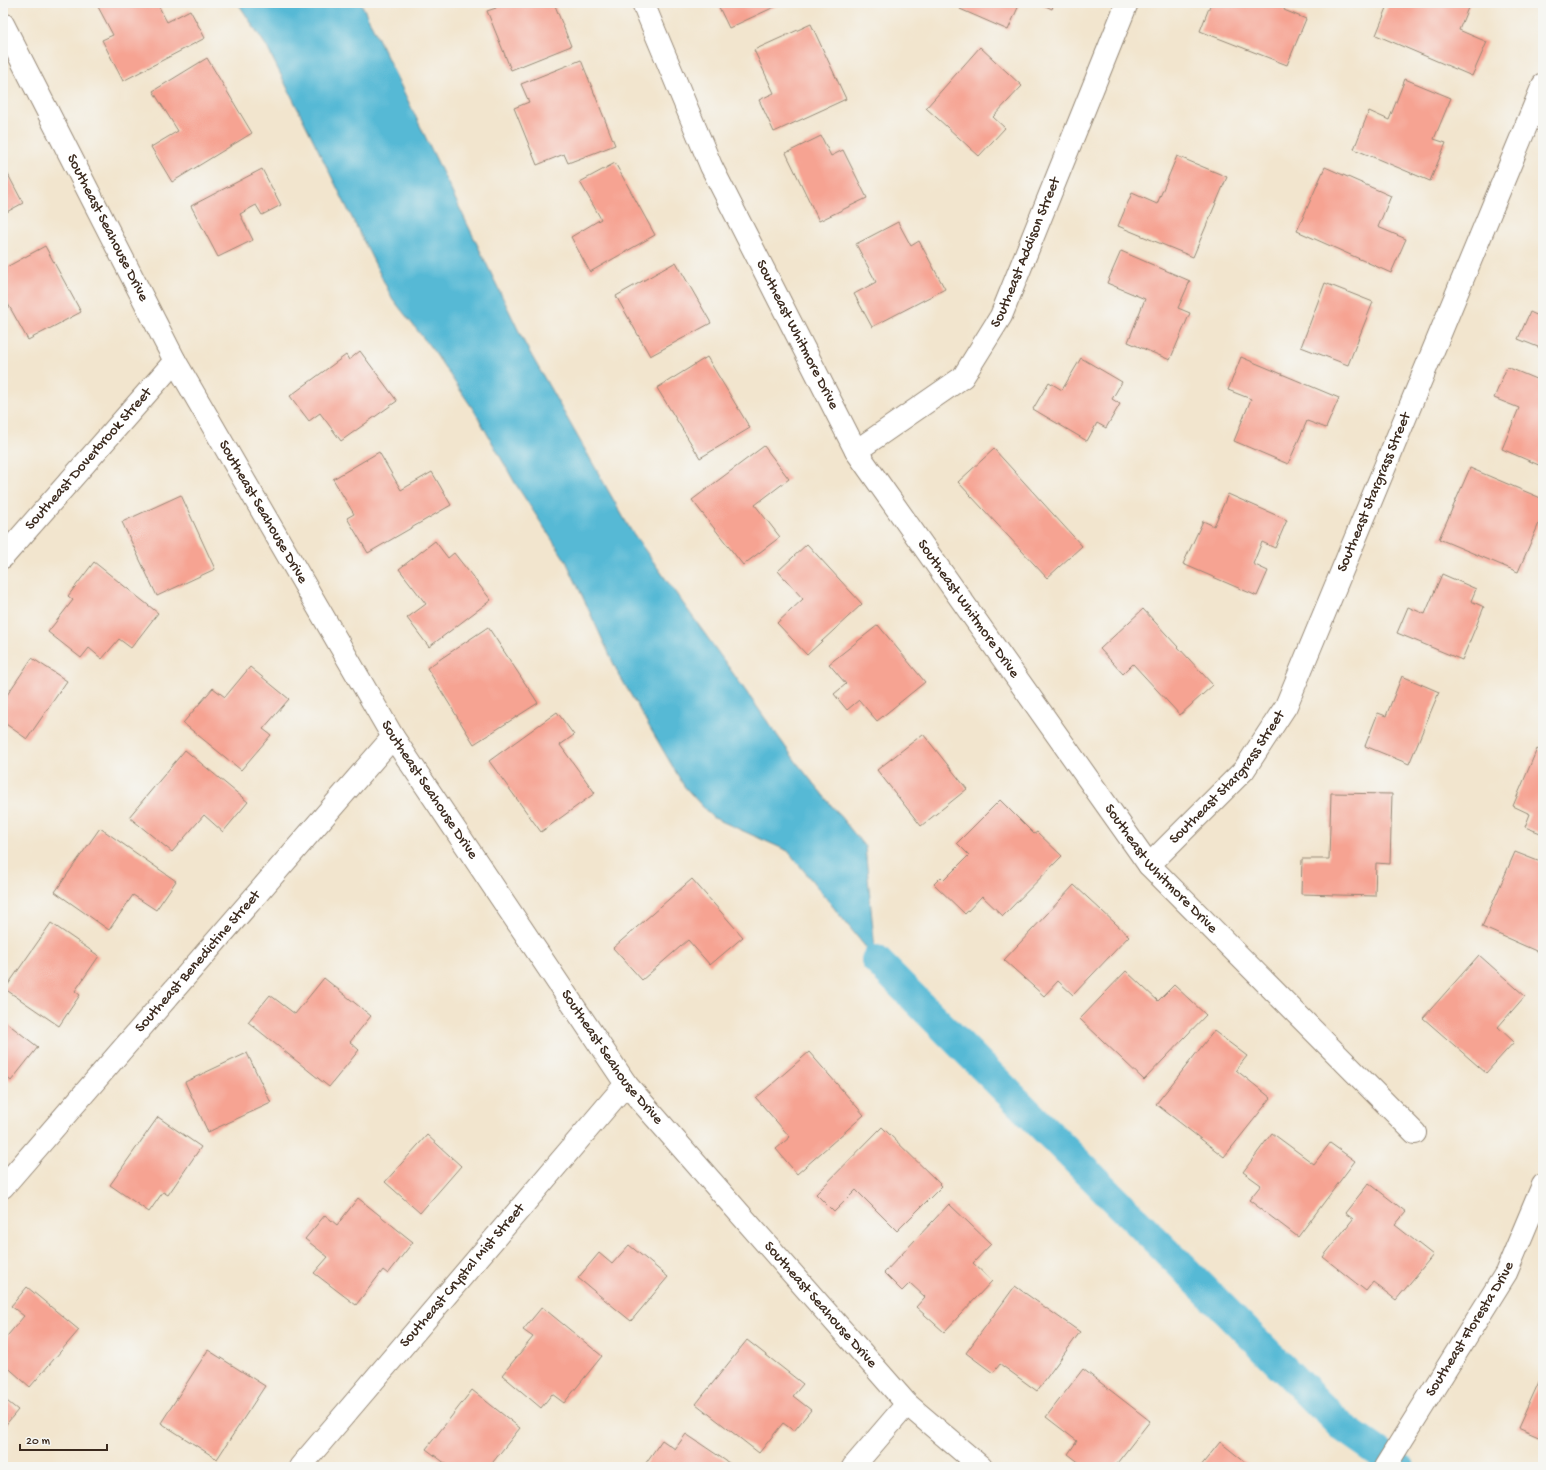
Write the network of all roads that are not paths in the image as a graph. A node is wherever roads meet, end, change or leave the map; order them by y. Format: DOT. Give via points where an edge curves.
graph roads {
  1 [pos="643,3"];
  2 [pos="1127,3"];
  3 [pos="3,24"];
  4 [pos="1543,85"];
  5 [pos="175,362"];
  6 [pos="856,451"];
  7 [pos="3,557"];
  8 [pos="392,737"];
  9 [pos="1149,865"];
  10 [pos="626,1084"];
  11 [pos="1415,1133"];
  12 [pos="1543,1185"];
  13 [pos="3,1187"];
  14 [pos="907,1404"];
  15 [pos="300,1467"];
  16 [pos="852,1467"];
  17 [pos="981,1467"];
  18 [pos="1385,1467"];
  1 -- 6 [label="street, Southeast Whitmore Drive" via="711,166"];
  2 -- 6 [label="street, Southeast Addison Street" via="1001,316 962,377"];
  3 -- 5 [label="street, Southeast Seahouse Drive"];
  4 -- 9 [label="street, Southeast Stargrass Street" via="1286,706 1244,770"];
  5 -- 7 [label="street, Southeast Doverbrook Street"];
  5 -- 8 [label="street, Southeast Seahouse Drive"];
  6 -- 9 [label="street, Southeast Whitmore Drive"];
  8 -- 10 [label="street, Southeast Seahouse Drive"];
  8 -- 13 [label="street, Southeast Benedictine Street"];
  9 -- 11 [label="street, Southeast Whitmore Drive"];
  10 -- 14 [label="street, Southeast Seahouse Drive"];
  10 -- 15 [label="street, Southeast Crystal Mist Street"];
  12 -- 18 [label="street, Southeast Floresta Drive" via="1506,1273"];
  14 -- 16 [label="street"];
  14 -- 17 [label="street, Southeast Seahouse Drive"];
}
